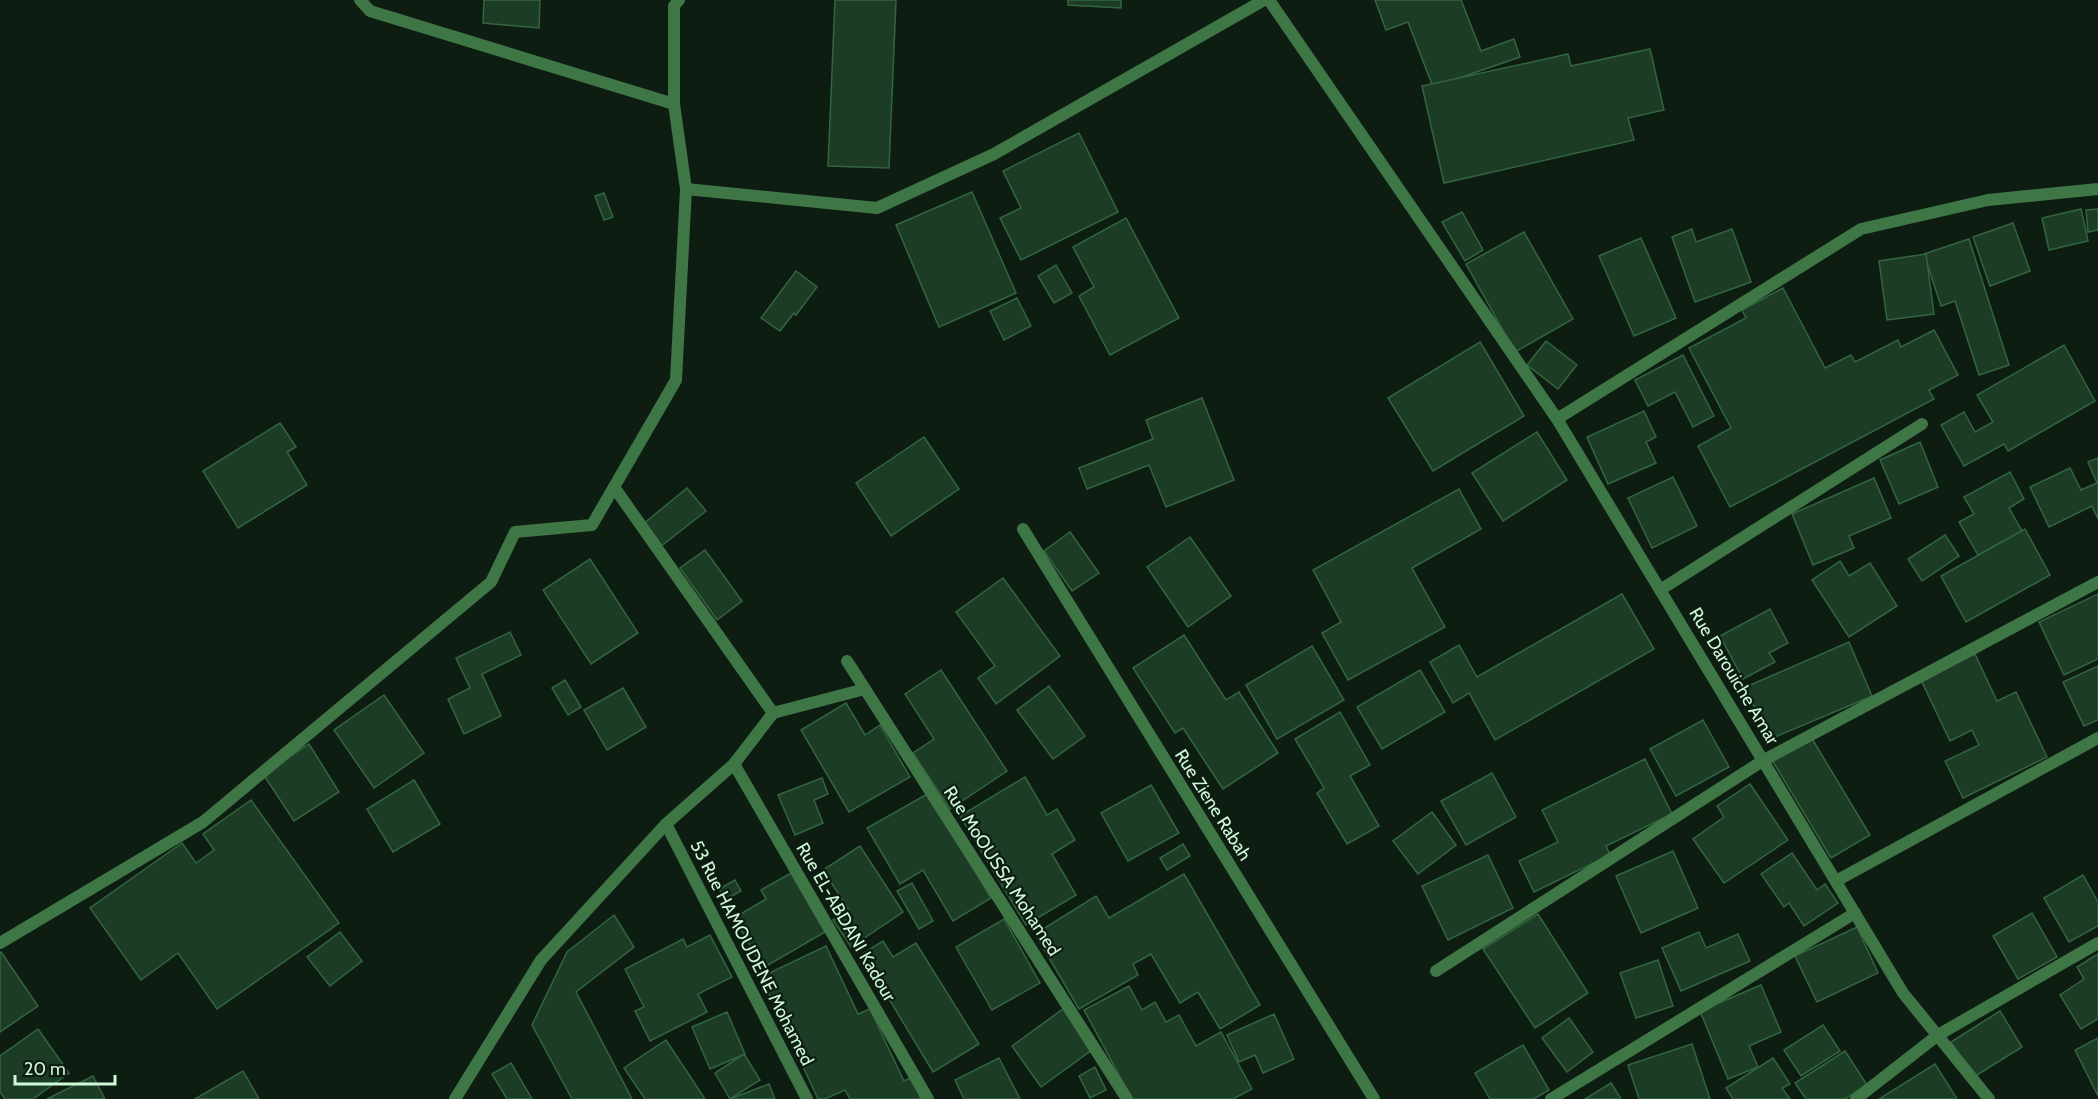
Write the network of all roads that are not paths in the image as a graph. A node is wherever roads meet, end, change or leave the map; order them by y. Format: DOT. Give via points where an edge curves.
graph roads {
  1 [pos="360,0"];
  2 [pos="1264,0"];
  3 [pos="1269,0"];
  4 [pos="675,2"];
  5 [pos="674,104"];
  6 [pos="686,189"];
  7 [pos="2098,189"];
  8 [pos="1557,418"];
  9 [pos="1922,424"];
  10 [pos="614,487"];
  11 [pos="1023,529"];
  12 [pos="2098,582"];
  13 [pos="1660,590"];
  14 [pos="847,661"];
  15 [pos="865,689"];
  16 [pos="772,713"];
  17 [pos="2098,738"];
  18 [pos="1764,760"];
  19 [pos="734,764"];
  20 [pos="666,824"];
  21 [pos="1836,881"];
  22 [pos="1855,913"];
  23 [pos="0,943"];
  24 [pos="2098,943"];
  25 [pos="1436,971"];
  26 [pos="1938,1035"];
  27 [pos="455,1099"];
  28 [pos="807,1099"];
  29 [pos="928,1099"];
  30 [pos="1127,1099"];
  31 [pos="1374,1099"];
  32 [pos="1551,1099"];
  33 [pos="1856,1099"];
  34 [pos="1989,1099"];
  1 -- 5 [label="street" via="370,11"];
  2 -- 6 [label="street" via="994,154 877,208"];
  3 -- 8 [label="street, Rue Darouiche Amar"];
  4 -- 5 [label="street"];
  5 -- 6 [label="street"];
  6 -- 10 [label="street" via="676,380"];
  7 -- 8 [label="street" via="1988,200 1861,229"];
  8 -- 13 [label="street, Rue Darouiche Amar"];
  9 -- 13 [label="street"];
  10 -- 16 [label="street"];
  10 -- 23 [label="street" via="592,525 515,532 491,582 203,822"];
  11 -- 31 [label="street, Rue Ziene Rabah"];
  12 -- 18 [label="street"];
  13 -- 18 [label="street, Rue Darouiche Amar"];
  14 -- 15 [label="street, Rue MoOUSSA Mohamed"];
  15 -- 16 [label="street"];
  15 -- 30 [label="street, Rue MoOUSSA Mohamed"];
  16 -- 19 [label="street"];
  17 -- 21 [label="street"];
  18 -- 21 [label="street, Rue Darouiche Amar"];
  18 -- 25 [label="street"];
  19 -- 20 [label="street"];
  19 -- 29 [label="street, Rue EL-ABDANI Kadour"];
  20 -- 27 [label="street" via="541,960"];
  20 -- 28 [label="street, 53 Rue HAMOUDENE Mohamed"];
  21 -- 22 [label="street, Rue Darouiche Amar"];
  22 -- 26 [label="street, Rue Darouiche Amar" via="1904,993"];
  22 -- 32 [label="street"];
  24 -- 26 [label="street"];
  26 -- 33 [label="street"];
  26 -- 34 [label="street, Rue Darouiche Amar"];
}
